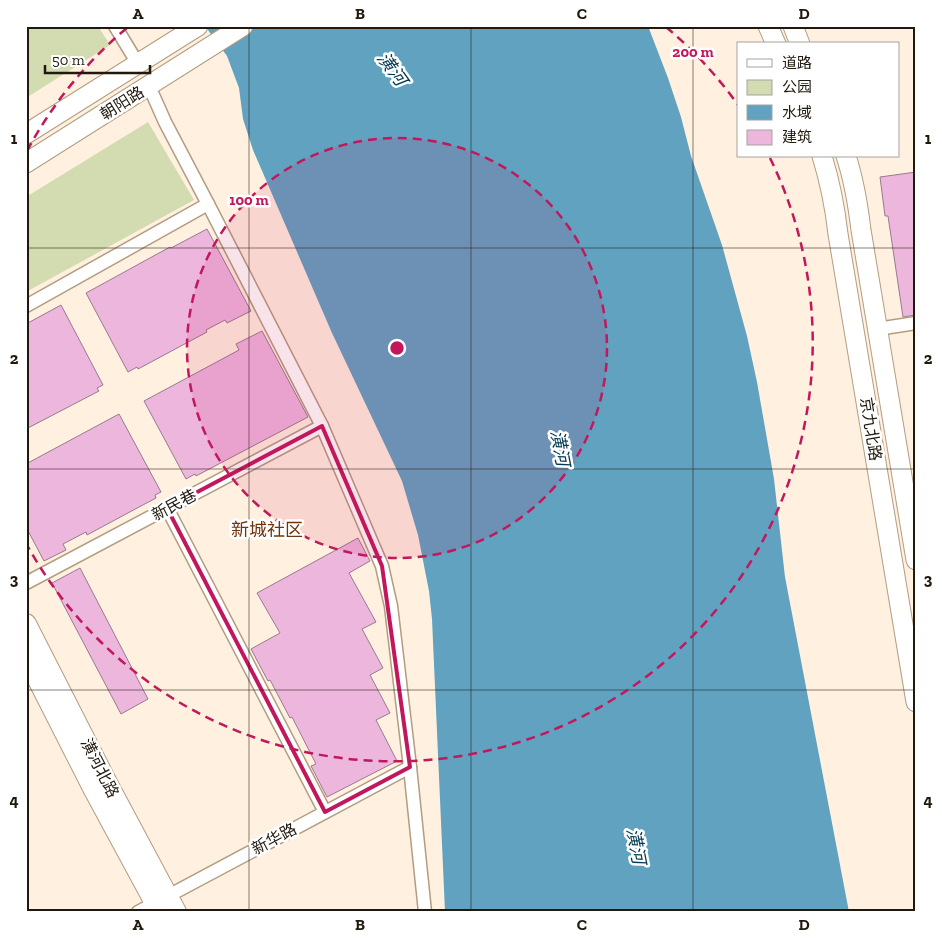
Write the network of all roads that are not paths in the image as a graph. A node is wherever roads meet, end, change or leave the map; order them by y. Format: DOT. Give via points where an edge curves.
graph roads {
  1 [pos="115,26"];
  2 [pos="198,26"];
  3 [pos="242,26"];
  4 [pos="768,26"];
  5 [pos="793,26"];
  6 [pos="775,42"];
  7 [pos="799,42"];
  8 [pos="138,64"];
  9 [pos="148,86"];
  10 [pos="26,134"];
  11 [pos="823,158"];
  12 [pos="847,158"];
  13 [pos="26,163"];
  14 [pos="208,204"];
  15 [pos="26,306"];
  16 [pos="916,323"];
  17 [pos="877,329"];
  18 [pos="322,426"];
  19 [pos="167,508"];
  20 [pos="916,560"];
  21 [pos="26,583"];
  22 [pos="26,624"];
  23 [pos="26,656"];
  24 [pos="916,702"];
  25 [pos="410,767"];
  26 [pos="326,812"];
  27 [pos="159,907"];
  28 [pos="425,912"];
  1 -- 8 [label="street"];
  2 -- 8 [label="main road, 朝阳路"];
  3 -- 9 [label="main road, 朝阳路"];
  4 -- 6 [label="main road"];
  5 -- 7 [label="main road"];
  8 -- 10 [label="main road, 朝阳路"];
  9 -- 13 [label="main road, 朝阳路"];
  9 -- 14 [label="street"];
  11 -- 24 [label="main road, 京九北路" via="835,211"];
  12 -- 17 [label="main road, 京九北路" via="854,184"];
  14 -- 15 [label="street"];
  14 -- 18 [label="street"];
  16 -- 17 [label="street"];
  17 -- 20 [label="main road, 京九北路"];
  18 -- 19 [label="street, 新民巷"];
  18 -- 25 [label="street" via="382,566 391,606"];
  19 -- 21 [label="street, 新民巷"];
  19 -- 26 [label="street"];
  22 -- 27 [label="main road, 潢河北路" via="106,781"];
  23 -- 27 [label="main road, 潢河北路" via="93,788"];
  25 -- 26 [label="street, 新华路"];
  25 -- 28 [label="street"];
  26 -- 27 [label="street, 新华路"];
}
